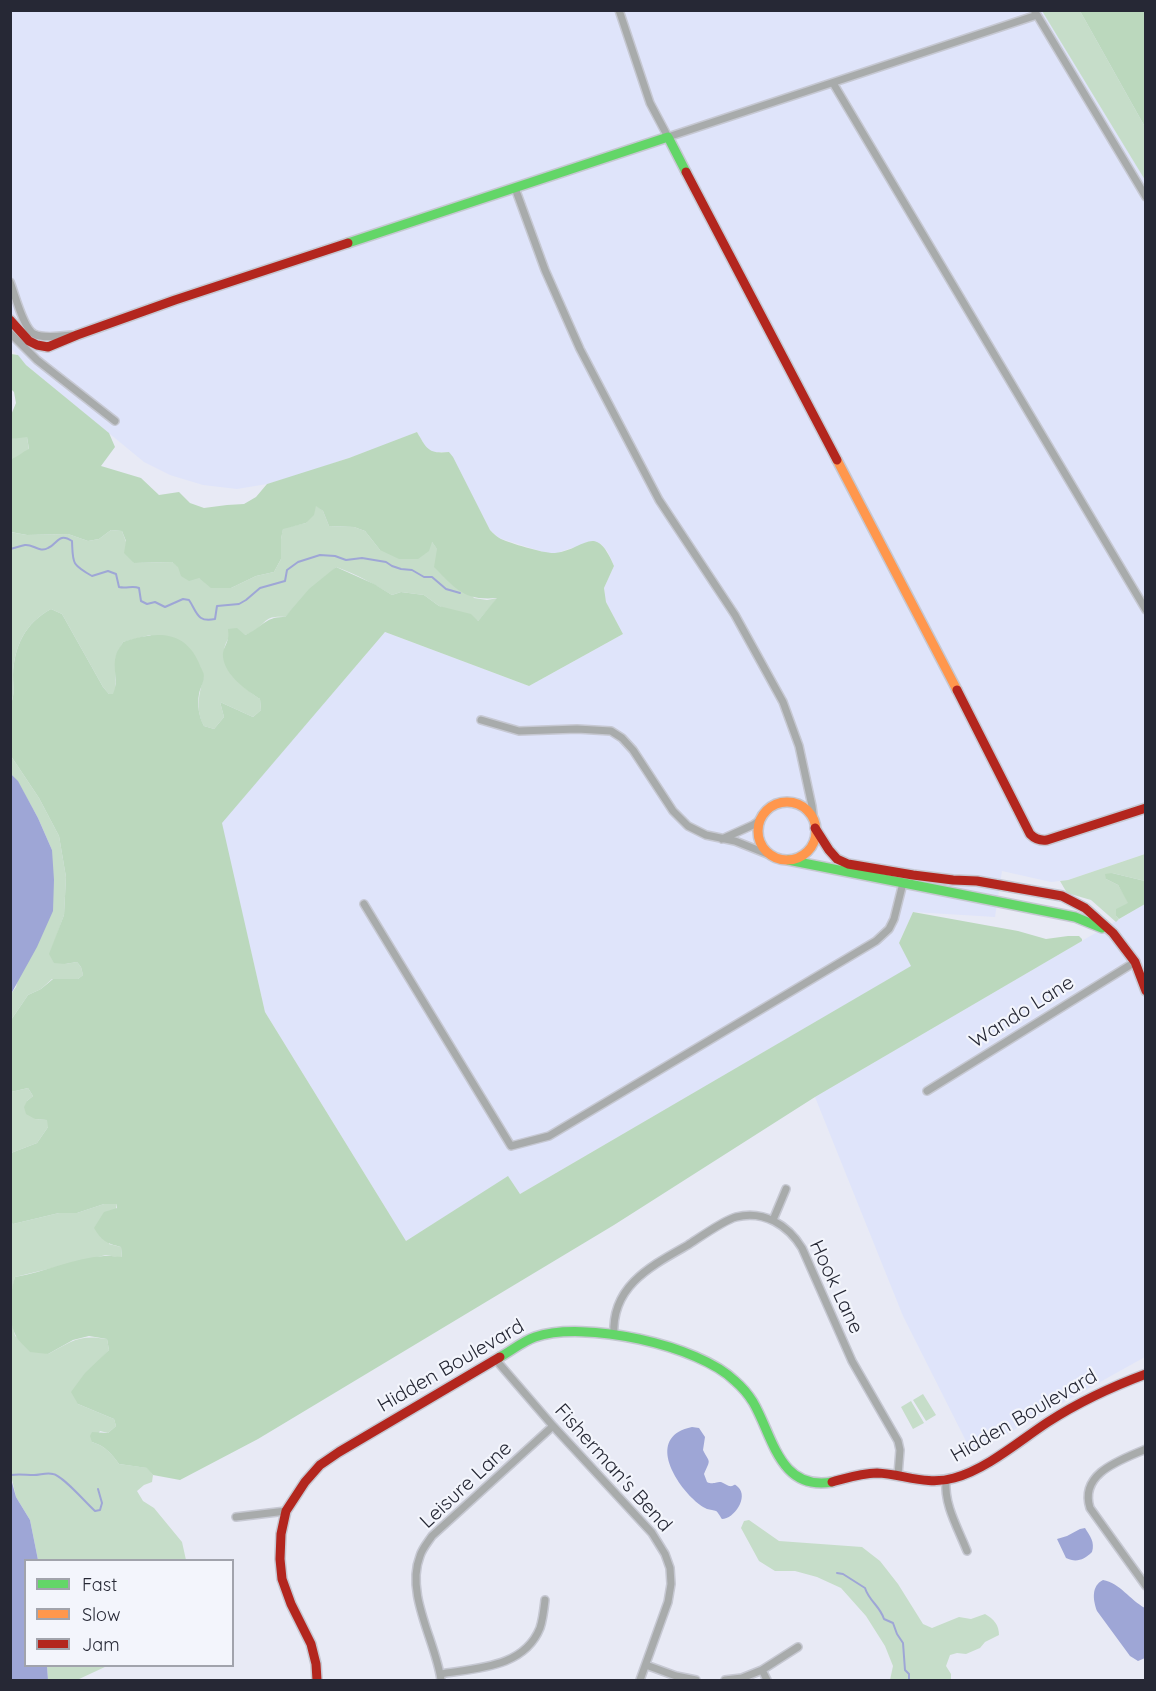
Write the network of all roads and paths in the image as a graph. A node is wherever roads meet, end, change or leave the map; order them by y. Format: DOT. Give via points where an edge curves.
graph roads {
  1 [pos="619,10"];
  2 [pos="1036,13"];
  3 [pos="833,82"];
  4 [pos="668,137"];
  5 [pos="515,188"];
  6 [pos="1146,197"];
  7 [pos="10,282"];
  8 [pos="10,320"];
  9 [pos="10,333"];
  10 [pos="78,335"];
  11 [pos="115,421"];
  12 [pos="1146,610"];
  13 [pos="481,720"];
  14 [pos="1146,807"];
  15 [pos="760,820"];
  16 [pos="815,825"];
  17 [pos="722,839"];
  18 [pos="770,855"];
  19 [pos="788,860"];
  20 [pos="903,883"];
  21 [pos="364,904"];
  22 [pos="1113,933"];
  23 [pos="1135,962"];
  24 [pos="1146,991"];
  25 [pos="927,1090"];
  26 [pos="786,1189"];
  27 [pos="773,1220"];
  28 [pos="615,1335"];
  29 [pos="496,1360"];
  30 [pos="1146,1374"];
  31 [pos="553,1426"];
  32 [pos="1146,1449"];
  33 [pos="897,1475"];
  34 [pos="946,1481"];
  35 [pos="286,1511"];
  36 [pos="236,1516"];
  37 [pos="967,1551"];
  38 [pos="1146,1586"];
  39 [pos="545,1600"];
  40 [pos="798,1647"];
  41 [pos="646,1665"];
  42 [pos="762,1670"];
  43 [pos="440,1677"];
  44 [pos="317,1680"];
  45 [pos="640,1680"];
  46 [pos="696,1680"];
  47 [pos="725,1680"];
  48 [pos="767,1680"];
  1 -- 4 [label="street" via="650,103"];
  2 -- 3 [label="street"];
  2 -- 6 [label="street"];
  3 -- 4 [label="street"];
  3 -- 12 [label="street"];
  4 -- 5 [label="street"];
  4 -- 14 [label="street" via="1030,834 1047,840"];
  5 -- 10 [label="street"];
  5 -- 16 [label="street" via="580,349 659,500 735,615 783,702 799,746"];
  7 -- 10 [label="street" via="27,328 34,334"];
  8 -- 10 [label="street" via="37,345 48,347"];
  9 -- 11 [label="street" via="37,360"];
  13 -- 17 [label="street" via="519,731 611,731 633,750 672,811 688,826"];
  15 -- 16 [label="street" via="773,806 785,802 802,807"];
  15 -- 17 [label="street"];
  15 -- 18 [label="street" via="759,839"];
  16 -- 19 [label="street" via="810,848 803,856"];
  16 -- 22 [label="street" via="829,850 848,864 1062,896 1085,908"];
  17 -- 18 [label="street"];
  18 -- 19 [label="street"];
  19 -- 20 [label="street"];
  20 -- 21 [label="street" via="894,919 876,941 549,1136 511,1146"];
  20 -- 22 [label="street" via="1074,917"];
  22 -- 23 [label="street"];
  23 -- 24 [label="street"];
  23 -- 25 [label="street, Wando Lane"];
  26 -- 27 [label="street"];
  27 -- 28 [label="street" via="753,1216 732,1219 647,1269 623,1297 614,1323"];
  27 -- 33 [label="street, Hook Lane" via="786,1228 802,1248 852,1361 898,1440"];
  28 -- 29 [label="street, Hidden Boulevard" via="588,1331 551,1333 534,1337"];
  28 -- 33 [label="street, Hidden Boulevard" via="684,1350 730,1376 746,1391 778,1455 801,1478 830,1483 861,1474"];
  29 -- 31 [label="street, Fisherman's Bend"];
  29 -- 35 [label="street, Hidden Boulevard" via="320,1465"];
  30 -- 34 [label="street, Hidden Boulevard" via="1104,1389 987,1462"];
  31 -- 41 [label="street, Fisherman's Bend" via="652,1533 665,1554 671,1584"];
  31 -- 43 [label="street, Leisure Lane" via="432,1536 420,1555 416,1572 418,1598"];
  32 -- 38 [label="street" via="1098,1473 1088,1494 1090,1508"];
  33 -- 34 [label="street, Hidden Boulevard" via="920,1481"];
  34 -- 37 [label="street" via="948,1503"];
  35 -- 36 [label="street"];
  35 -- 44 [label="street, Hidden Boulevard" via="281,1534 282,1579 311,1644"];
  39 -- 43 [label="street" via="540,1628 517,1656"];
  40 -- 42 [label="street"];
  41 -- 45 [label="street, Fisherman's Bend"];
  41 -- 46 [label="street"];
  42 -- 47 [label="street"];
  42 -- 48 [label="street"];
}
